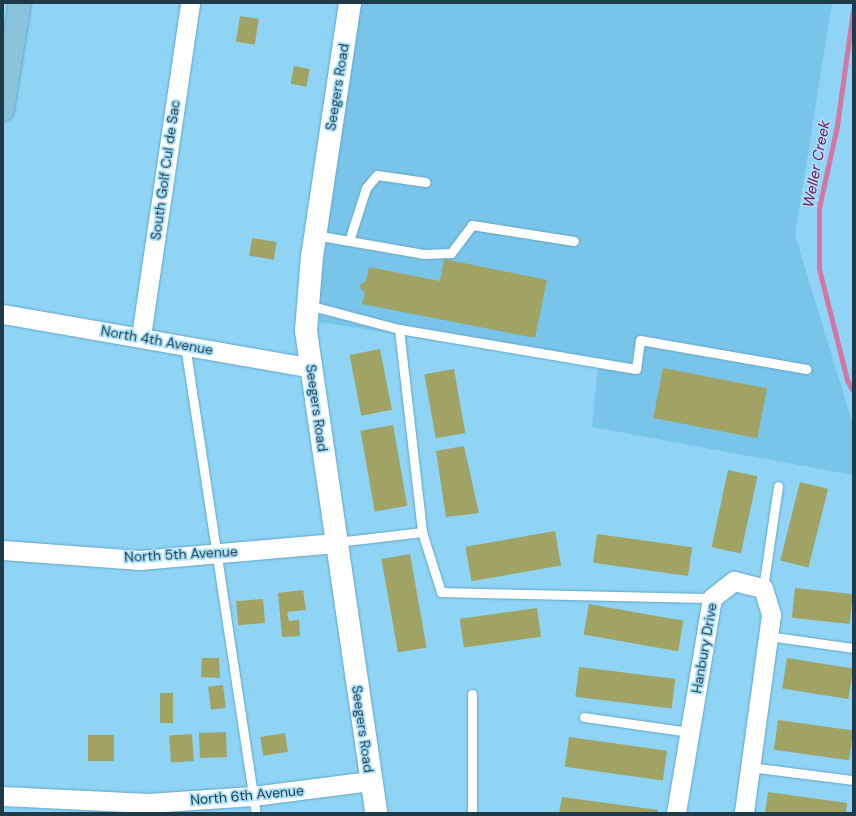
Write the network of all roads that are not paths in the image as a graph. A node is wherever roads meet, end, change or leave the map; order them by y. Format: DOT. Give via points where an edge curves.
graph roads {
  1 [pos="20,3"];
  2 [pos="190,3"];
  3 [pos="350,3"];
  4 [pos="3,110"];
  5 [pos="425,182"];
  6 [pos="315,235"];
  7 [pos="349,241"];
  8 [pos="574,241"];
  9 [pos="307,305"];
  10 [pos="3,314"];
  11 [pos="399,329"];
  12 [pos="141,336"];
  13 [pos="185,345"];
  14 [pos="311,368"];
  15 [pos="807,369"];
  16 [pos="778,486"];
  17 [pos="422,532"];
  18 [pos="335,543"];
  19 [pos="3,550"];
  20 [pos="217,553"];
  21 [pos="763,588"];
  22 [pos="712,598"];
  23 [pos="768,636"];
  24 [pos="853,648"];
  25 [pos="472,694"];
  26 [pos="584,717"];
  27 [pos="690,732"];
  28 [pos="750,767"];
  29 [pos="853,780"];
  30 [pos="370,781"];
  31 [pos="3,796"];
  32 [pos="255,804"];
  33 [pos="376,813"];
  34 [pos="472,813"];
  35 [pos="676,813"];
  36 [pos="744,813"];
  1 -- 4 [label="main road"];
  2 -- 12 [label="street, South Golf Cul de Sac"];
  3 -- 6 [label="street, Seegers Road"];
  5 -- 7 [label="lane" via="377,176 366,188"];
  6 -- 7 [label="lane"];
  6 -- 9 [label="street, Seegers Road"];
  7 -- 8 [label="lane" via="424,254 451,253 472,225"];
  9 -- 11 [label="lane"];
  9 -- 14 [label="street, Seegers Road" via="306,330"];
  10 -- 12 [label="street, North 4th Avenue"];
  11 -- 15 [label="lane" via="636,369 640,340"];
  11 -- 17 [label="lane"];
  12 -- 13 [label="street, North 4th Avenue"];
  13 -- 14 [label="street, North 4th Avenue"];
  13 -- 20 [label="lane"];
  14 -- 18 [label="street, Seegers Road"];
  16 -- 21 [label="lane"];
  17 -- 18 [label="lane"];
  17 -- 22 [label="lane" via="441,592"];
  18 -- 20 [label="street, North 5th Avenue"];
  18 -- 30 [label="street, Seegers Road"];
  19 -- 20 [label="street, North 5th Avenue" via="140,560"];
  20 -- 32 [label="lane"];
  21 -- 22 [label="street, Hanbury Drive" via="734,581"];
  21 -- 23 [label="street" via="771,614"];
  22 -- 27 [label="street, Hanbury Drive"];
  23 -- 24 [label="lane"];
  23 -- 28 [label="street"];
  25 -- 34 [label="lane"];
  26 -- 27 [label="lane"];
  27 -- 35 [label="street, Hanbury Drive"];
  28 -- 29 [label="lane"];
  28 -- 36 [label="street"];
  30 -- 32 [label="street, North 6th Avenue"];
  30 -- 33 [label="street, Seegers Road"];
  31 -- 32 [label="street, North 6th Avenue" via="148,803"];
}
